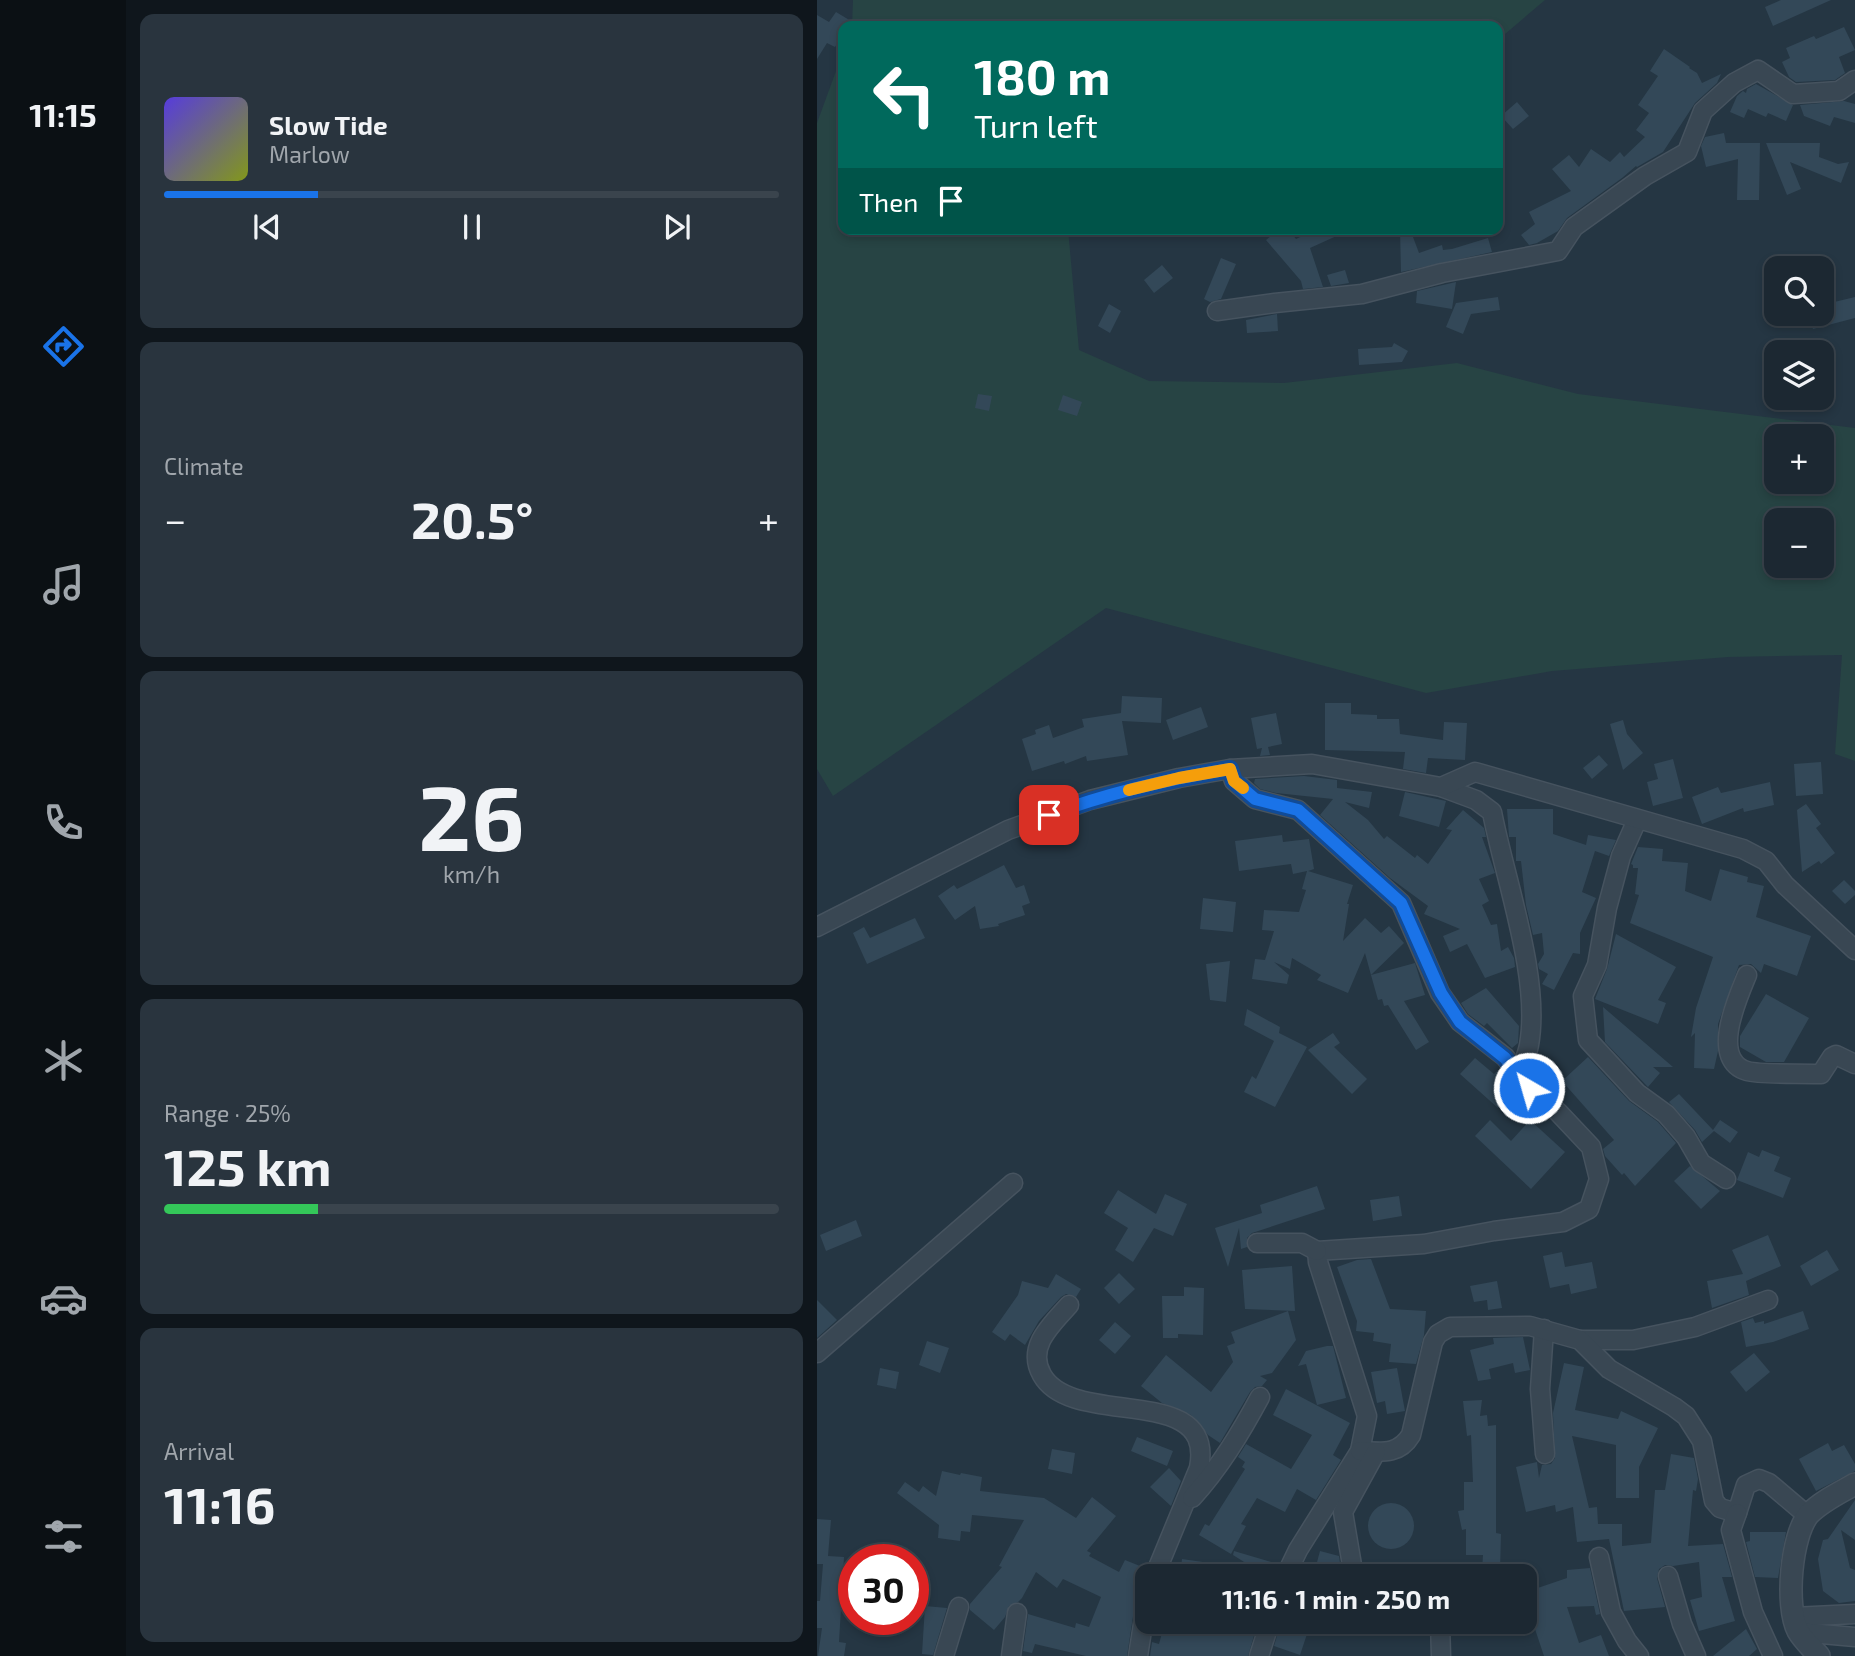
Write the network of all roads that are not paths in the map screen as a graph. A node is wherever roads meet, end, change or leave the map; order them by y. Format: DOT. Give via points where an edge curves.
graph roads {
  1 [pos="1855,80"];
  2 [pos="1217,311"];
  3 [pos="1230,769"];
  4 [pos="1441,787"];
  5 [pos="1637,820"];
  6 [pos="817,927"];
  7 [pos="1855,950"];
  8 [pos="1747,975"];
  9 [pos="1855,1064"];
  10 [pos="1519,1076"];
  11 [pos="1726,1179"];
  12 [pos="1013,1183"];
  13 [pos="1257,1243"];
  14 [pos="1317,1251"];
  15 [pos="1768,1300"];
  16 [pos="1068,1306"];
  17 [pos="1544,1329"];
  18 [pos="1580,1340"];
  19 [pos="817,1353"];
  20 [pos="1260,1397"];
  21 [pos="1368,1451"];
  22 [pos="1545,1454"];
  23 [pos="1855,1484"];
  24 [pos="1184,1506"];
  25 [pos="1736,1513"];
  26 [pos="1808,1516"];
  27 [pos="1599,1557"];
  28 [pos="1159,1564"];
  29 [pos="1291,1564"];
  30 [pos="1352,1564"];
  31 [pos="1668,1576"];
  32 [pos="959,1607"];
  33 [pos="1017,1613"];
  34 [pos="1855,1614"];
  35 [pos="1796,1625"];
  36 [pos="1141,1634"];
  37 [pos="1266,1634"];
  38 [pos="1440,1634"];
  39 [pos="1855,1637"];
  40 [pos="944,1656"];
  41 [pos="1011,1656"];
  42 [pos="1138,1656"];
  43 [pos="1259,1656"];
  44 [pos="1441,1656"];
  45 [pos="1639,1656"];
  46 [pos="1695,1656"];
  47 [pos="1773,1656"];
  48 [pos="1819,1656"];
  1 -- 2 [label="street" via="1839,91 1793,94 1758,70 1734,83 1703,111 1687,152 1574,227 1558,251 1362,294"];
  3 -- 4 [label="street" via="1312,764"];
  3 -- 6 [label="street" via="1090,800 1008,830"];
  3 -- 10 [label="street" via="1234,781 1255,799 1298,810 1401,903 1441,993 1460,1022 1505,1058"];
  4 -- 5 [label="street" via="1475,772"];
  4 -- 10 [label="street" via="1476,800 1492,812 1531,1002 1529,1045"];
  5 -- 7 [label="street" via="1743,849 1766,861 1785,885"];
  5 -- 11 [label="street" via="1621,856 1597,965 1583,996 1588,1040 1637,1093 1666,1114 1701,1163"];
  8 -- 9 [label="street" via="1729,1021 1729,1053 1735,1062 1746,1071 1817,1074 1835,1055"];
  10 -- 14 [label="street" via="1591,1147 1599,1179 1589,1209 1563,1222 1424,1244"];
  12 -- 19 [label="street"];
  13 -- 14 [label="street" via="1302,1243"];
  14 -- 21 [label="street" via="1367,1416"];
  15 -- 18 [label="street" via="1694,1327 1633,1340"];
  16 -- 24 [label="street" via="1039,1344 1037,1363 1044,1379 1075,1399 1168,1414 1186,1425 1198,1441 1201,1459"];
  17 -- 18 [label="street"];
  17 -- 21 [label="street" via="1450,1327 1442,1331 1433,1342 1411,1435 1397,1450"];
  17 -- 22 [label="street" via="1540,1389"];
  18 -- 25 [label="street" via="1609,1369 1686,1416 1702,1441 1715,1504"];
  20 -- 24 [label="street" via="1214,1474"];
  21 -- 29 [label="street"];
  21 -- 30 [label="street" via="1343,1512"];
  23 -- 26 [label="street"];
  24 -- 28 [label="street"];
  25 -- 26 [label="street" via="1746,1485 1759,1479"];
  25 -- 47 [label="street" via="1731,1530 1753,1612"];
  26 -- 35 [label="street" via="1789,1586"];
  27 -- 45 [label="street" via="1611,1612"];
  31 -- 46 [label="street"];
  32 -- 40 [label="street"];
  33 -- 41 [label="street"];
  34 -- 35 [label="street"];
  35 -- 39 [label="street"];
  35 -- 48 [label="street"];
  36 -- 42 [label="street"];
  37 -- 43 [label="street"];
  38 -- 44 [label="street"];
}
